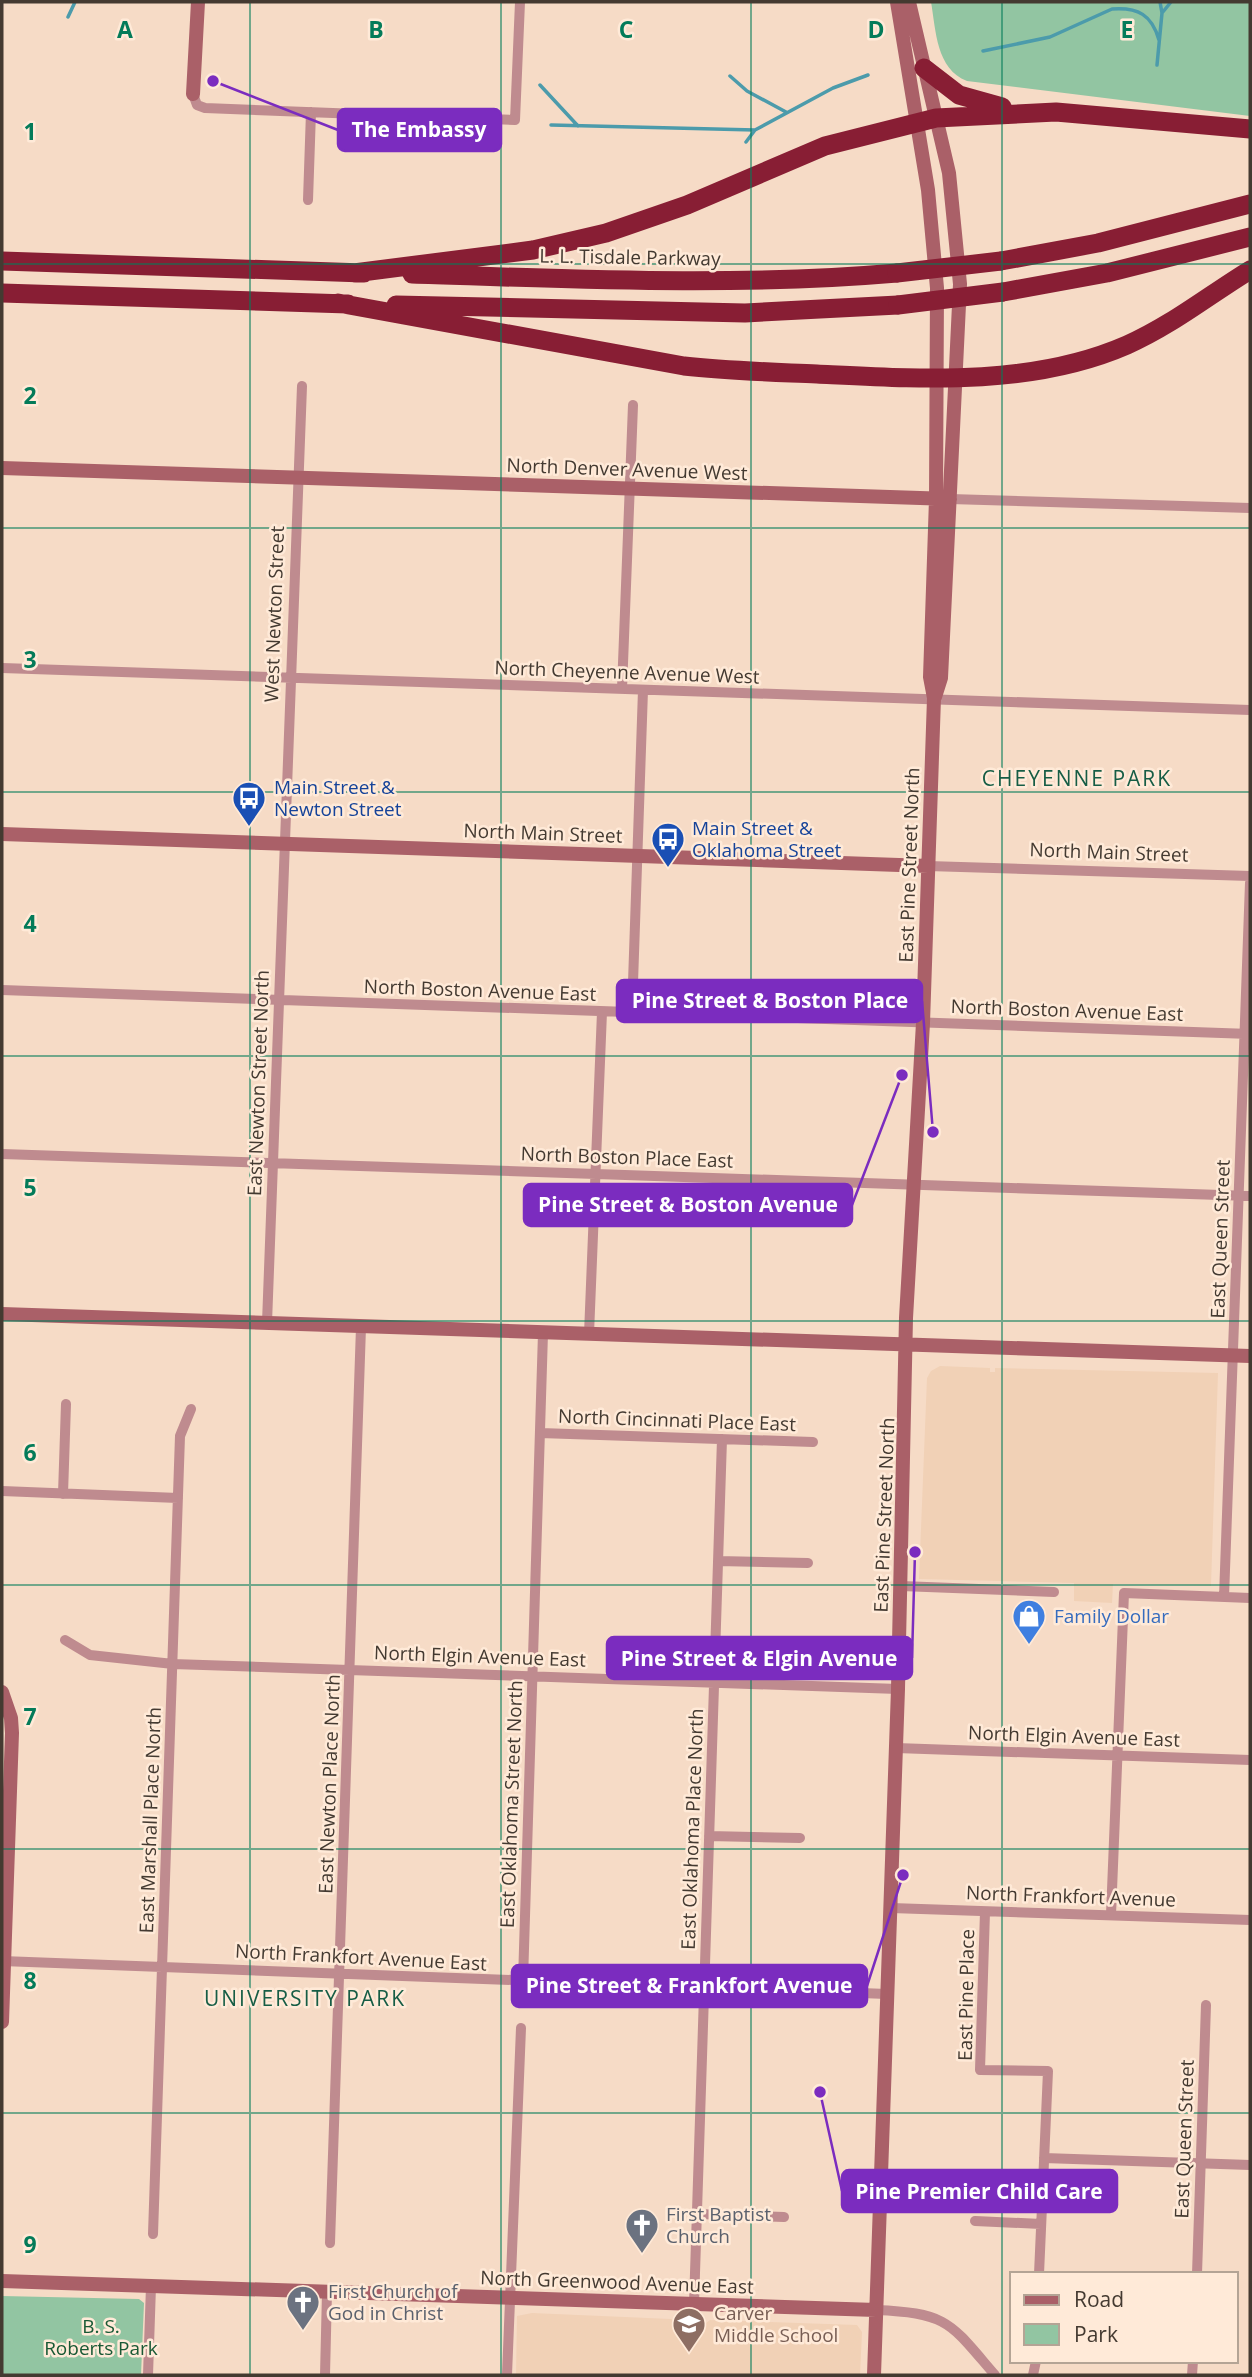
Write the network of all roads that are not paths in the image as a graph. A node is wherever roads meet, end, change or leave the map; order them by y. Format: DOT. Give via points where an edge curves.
graph roads {
  1 [pos="198,2"];
  2 [pos="520,2"];
  3 [pos="897,2"];
  4 [pos="909,2"];
  5 [pos="924,68"];
  6 [pos="193,94"];
  7 [pos="1023,111"];
  8 [pos="311,112"];
  9 [pos="926,120"];
  10 [pos="1250,129"];
  11 [pos="308,200"];
  12 [pos="1250,204"];
  13 [pos="1250,237"];
  14 [pos="2,261"];
  15 [pos="1250,270"];
  16 [pos="354,273"];
  17 [pos="2,293"];
  18 [pos="338,303"];
  19 [pos="956,378"];
  20 [pos="935,379"];
  21 [pos="302,386"];
  22 [pos="633,405"];
  23 [pos="2,468"];
  24 [pos="298,478"];
  25 [pos="630,488"];
  26 [pos="943,499"];
  27 [pos="1250,508"];
  28 [pos="2,668"];
  29 [pos="291,679"];
  30 [pos="622,689"];
  31 [pos="643,690"];
  32 [pos="934,698"];
  33 [pos="1250,710"];
  34 [pos="2,834"];
  35 [pos="285,844"];
  36 [pos="639,856"];
  37 [pos="928,866"];
  38 [pos="1250,876"];
  39 [pos="1250,883"];
  40 [pos="2,990"];
  41 [pos="279,1000"];
  42 [pos="602,1012"];
  43 [pos="632,1012"];
  44 [pos="923,1023"];
  45 [pos="1247,1034"];
  46 [pos="2,1154"];
  47 [pos="273,1161"];
  48 [pos="595,1173"];
  49 [pos="913,1184"];
  50 [pos="1245,1195"];
  51 [pos="2,1314"];
  52 [pos="267,1323"];
  53 [pos="361,1327"];
  54 [pos="543,1333"];
  55 [pos="589,1334"];
  56 [pos="906,1343"];
  57 [pos="1233,1355"];
  58 [pos="1250,1356"];
  59 [pos="66,1404"];
  60 [pos="191,1409"];
  61 [pos="540,1433"];
  62 [pos="722,1439"];
  63 [pos="813,1442"];
  64 [pos="2,1492"];
  65 [pos="63,1494"];
  66 [pos="178,1498"];
  67 [pos="718,1562"];
  68 [pos="808,1563"];
  69 [pos="901,1586"];
  70 [pos="1054,1592"];
  71 [pos="1224,1597"];
  72 [pos="1250,1598"];
  73 [pos="65,1640"];
  74 [pos="173,1664"];
  75 [pos="349,1670"];
  76 [pos="533,1675"];
  77 [pos="714,1683"];
  78 [pos="898,1689"];
  79 [pos="2,1692"];
  80 [pos="896,1748"];
  81 [pos="1117,1754"];
  82 [pos="1250,1760"];
  83 [pos="709,1836"];
  84 [pos="800,1838"];
  85 [pos="891,1908"];
  86 [pos="985,1912"];
  87 [pos="1111,1915"];
  88 [pos="1250,1920"];
  89 [pos="3,1961"];
  90 [pos="163,1965"];
  91 [pos="341,1975"];
  92 [pos="523,1981"];
  93 [pos="704,1988"];
  94 [pos="887,1994"];
  95 [pos="1206,2005"];
  96 [pos="2,2022"];
  97 [pos="521,2028"];
  98 [pos="1044,2158"];
  99 [pos="1201,2163"];
  100 [pos="1250,2165"];
  101 [pos="697,2214"];
  102 [pos="783,2217"];
  103 [pos="975,2221"];
  104 [pos="1041,2224"];
  105 [pos="153,2234"];
  106 [pos="330,2242"];
  107 [pos="1039,2272"];
  108 [pos="1197,2272"];
  109 [pos="2,2281"];
  110 [pos="151,2286"];
  111 [pos="327,2292"];
  112 [pos="510,2298"];
  113 [pos="694,2304"];
  114 [pos="876,2310"];
  115 [pos="148,2375"];
  116 [pos="325,2375"];
  117 [pos="507,2375"];
  118 [pos="874,2375"];
  119 [pos="995,2375"];
  1 -- 6 [label="street"];
  2 -- 8 [label="street" via="515,120"];
  3 -- 9 [label="street"];
  4 -- 5 [label="street"];
  5 -- 7 [label="highway" via="969,99"];
  5 -- 9 [label="street"];
  6 -- 8 [label="street" via="202,108"];
  7 -- 9 [label="highway"];
  7 -- 10 [label="highway" via="1093,113"];
  8 -- 11 [label="street"];
  9 -- 16 [label="highway" via="825,146 687,205 606,233 533,250"];
  9 -- 19 [label="street, East Pine Street North" via="952,192 960,284"];
  9 -- 20 [label="street, East Pine Street North" via="935,251"];
  12 -- 16 [label="highway, L. L. Tisdale Parkway, bridge" via="1098,243 1001,261 808,280 698,282"];
  13 -- 18 [label="highway, bridge" via="1107,273 1003,292 898,304 734,313"];
  14 -- 16 [label="highway, L. L. Tisdale Parkway"];
  15 -- 19 [label="highway" via="1152,333 1101,354 1053,366"];
  17 -- 18 [label="highway"];
  18 -- 20 [label="highway" via="684,366"];
  19 -- 20 [label="highway"];
  19 -- 26 [label="street, East Pine Street North"];
  20 -- 26 [label="street, East Pine Street North"];
  21 -- 24 [label="street, West Newton Street"];
  22 -- 25 [label="street"];
  23 -- 24 [label="street, North Denver Avenue West"];
  24 -- 25 [label="street, North Denver Avenue West"];
  24 -- 29 [label="street, West Newton Street"];
  25 -- 26 [label="street, North Denver Avenue West"];
  25 -- 30 [label="street"];
  26 -- 27 [label="street, North Denver Avenue West"];
  26 -- 32 [label="street, East Pine Street North" via="930,677"];
  28 -- 29 [label="street, North Cheyenne Avenue West"];
  29 -- 30 [label="street, North Cheyenne Avenue West"];
  29 -- 35 [label="street, West Newton Street"];
  30 -- 31 [label="street, North Cheyenne Avenue West"];
  31 -- 32 [label="street, North Cheyenne Avenue West"];
  31 -- 36 [label="street"];
  32 -- 33 [label="street, North Cheyenne Avenue West"];
  32 -- 37 [label="street, East Pine Street North"];
  34 -- 35 [label="street, North Main Street"];
  35 -- 36 [label="street, North Main Street"];
  35 -- 41 [label="street, East Newton Street North"];
  36 -- 37 [label="street, North Main Street"];
  36 -- 43 [label="street"];
  37 -- 38 [label="street, North Main Street"];
  37 -- 44 [label="street, East Pine Street North"];
  39 -- 45 [label="street, East Queen Street"];
  40 -- 41 [label="street, North Boston Avenue East"];
  41 -- 42 [label="street, North Boston Avenue East"];
  41 -- 47 [label="street, East Newton Street North"];
  42 -- 43 [label="street, North Boston Avenue East"];
  42 -- 48 [label="street"];
  43 -- 44 [label="street, North Boston Avenue East"];
  44 -- 45 [label="street, North Boston Avenue East"];
  44 -- 49 [label="street, East Pine Street North"];
  45 -- 50 [label="street, East Queen Street"];
  46 -- 47 [label="street, North Boston Place East"];
  47 -- 48 [label="street, North Boston Place East"];
  47 -- 52 [label="street, East Newton Street North"];
  48 -- 49 [label="street, North Boston Place East"];
  48 -- 55 [label="street"];
  49 -- 50 [label="street, North Boston Place East"];
  49 -- 56 [label="street, East Pine Street North"];
  50 -- 57 [label="street, East Queen Street"];
  51 -- 52 [label="street"];
  52 -- 53 [label="street"];
  53 -- 54 [label="street"];
  53 -- 75 [label="street, East Newton Place North"];
  54 -- 55 [label="street"];
  54 -- 61 [label="street, East Oklahoma Street North"];
  55 -- 56 [label="street"];
  56 -- 57 [label="street"];
  56 -- 69 [label="street, East Pine Street North"];
  57 -- 58 [label="street"];
  57 -- 71 [label="street, East Queen Street"];
  59 -- 65 [label="street"];
  60 -- 66 [label="street, East Marshall Place North" via="180,1436"];
  61 -- 62 [label="street, North Cincinnati Place East"];
  61 -- 76 [label="street, East Oklahoma Street North"];
  62 -- 63 [label="street, North Cincinnati Place East"];
  62 -- 67 [label="street, East Oklahoma Place North"];
  64 -- 65 [label="street"];
  65 -- 66 [label="street"];
  66 -- 74 [label="street, East Marshall Place North"];
  67 -- 68 [label="street"];
  67 -- 77 [label="street, East Oklahoma Place North"];
  69 -- 70 [label="street"];
  69 -- 78 [label="street, East Pine Street North"];
  71 -- 72 [label="street"];
  71 -- 81 [label="street" via="1124,1593"];
  73 -- 74 [label="street, North Elgin Avenue East" via="90,1655"];
  74 -- 75 [label="street, North Elgin Avenue East"];
  74 -- 90 [label="street, East Marshall Place North"];
  75 -- 76 [label="street, North Elgin Avenue East"];
  75 -- 91 [label="street, East Newton Place North"];
  76 -- 77 [label="street, North Elgin Avenue East"];
  76 -- 92 [label="street, East Oklahoma Street North"];
  77 -- 78 [label="street, North Elgin Avenue East"];
  77 -- 83 [label="street, East Oklahoma Place North"];
  78 -- 80 [label="street, East Pine Street North"];
  79 -- 89 [label="street" via="12,1733"];
  80 -- 81 [label="street, North Elgin Avenue East"];
  80 -- 85 [label="street, East Pine Street North"];
  81 -- 82 [label="street, North Elgin Avenue East"];
  81 -- 87 [label="street"];
  83 -- 84 [label="street"];
  83 -- 93 [label="street, East Oklahoma Place North"];
  85 -- 86 [label="street, North Frankfort Avenue"];
  85 -- 94 [label="street, East Pine Street North"];
  86 -- 87 [label="street, North Frankfort Avenue"];
  86 -- 98 [label="street, East Pine Place" via="980,2070 1048,2071"];
  87 -- 88 [label="street, North Frankfort Avenue"];
  89 -- 90 [label="street, North Frankfort Avenue East"];
  89 -- 96 [label="street"];
  90 -- 91 [label="street, North Frankfort Avenue East"];
  90 -- 105 [label="street, East Marshall Place North"];
  91 -- 92 [label="street, North Frankfort Avenue East"];
  91 -- 106 [label="street, East Newton Place North"];
  92 -- 93 [label="street, North Frankfort Avenue East"];
  93 -- 94 [label="street, North Frankfort Avenue East"];
  93 -- 101 [label="street, East Oklahoma Place North"];
  94 -- 114 [label="street, East Pine Street North"];
  95 -- 99 [label="street, East Queen Street"];
  97 -- 112 [label="street"];
  98 -- 99 [label="street"];
  98 -- 104 [label="street, East Pine Place"];
  99 -- 100 [label="street"];
  99 -- 108 [label="street, East Queen Street"];
  101 -- 102 [label="street"];
  101 -- 113 [label="street, East Oklahoma Place North"];
  103 -- 104 [label="street"];
  104 -- 107 [label="street, East Pine Place"];
  109 -- 110 [label="street, North Greenwood Avenue East"];
  110 -- 111 [label="street, North Greenwood Avenue East"];
  110 -- 115 [label="street"];
  111 -- 112 [label="street, North Greenwood Avenue East"];
  111 -- 116 [label="street"];
  112 -- 113 [label="street, North Greenwood Avenue East"];
  112 -- 117 [label="street"];
  113 -- 114 [label="street, North Greenwood Avenue East"];
  114 -- 118 [label="street, East Pine Street North"];
  114 -- 119 [label="street, North Greenwood Avenue East" via="918,2312 947,2323 967,2339"];
}
